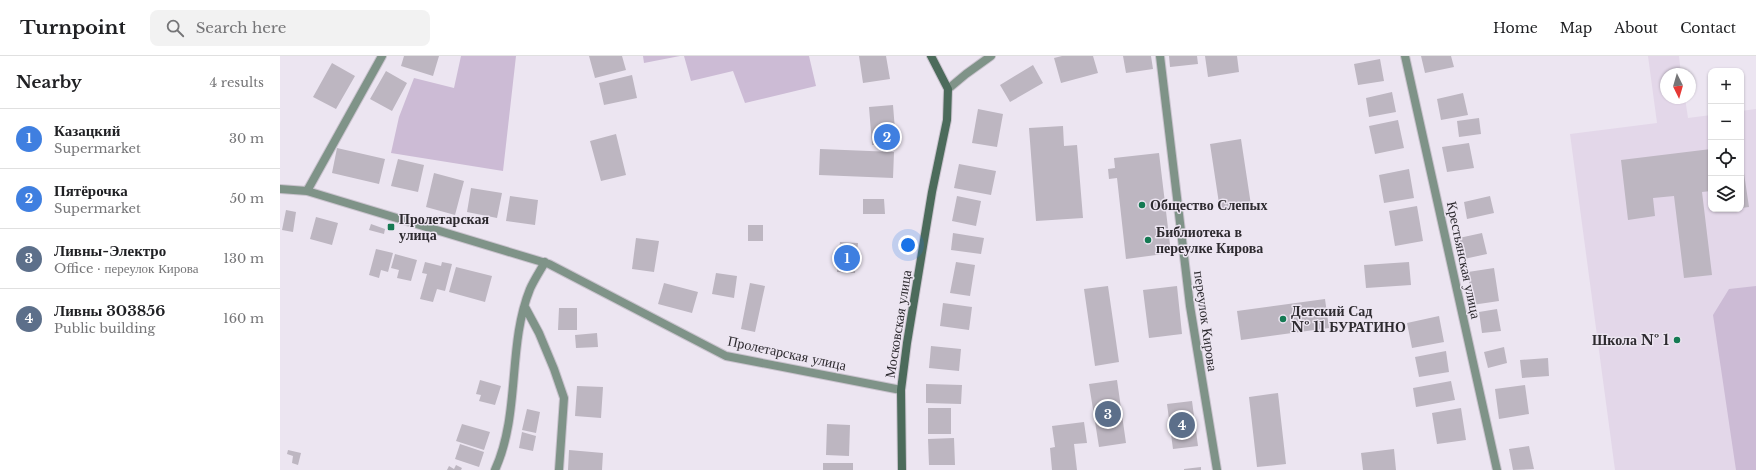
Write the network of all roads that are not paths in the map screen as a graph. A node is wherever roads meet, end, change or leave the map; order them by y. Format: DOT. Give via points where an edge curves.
graph roads {
  1 [pos="382,56"];
  2 [pos="931,56"];
  3 [pos="992,56"];
  4 [pos="1160,56"];
  5 [pos="1405,56"];
  6 [pos="948,89"];
  7 [pos="280,189"];
  8 [pos="307,191"];
  9 [pos="545,262"];
  10 [pos="525,307"];
  11 [pos="901,390"];
  12 [pos="495,470"];
  13 [pos="559,470"];
  14 [pos="902,470"];
  15 [pos="1216,470"];
  16 [pos="1497,470"];
  1 -- 8 [label="street"];
  2 -- 6 [label="street"];
  3 -- 6 [label="street"];
  4 -- 15 [label="street, переулок Кирова" via="1190,306"];
  5 -- 16 [label="street, Крестьянская улица"];
  6 -- 11 [label="street, Московская улица" via="947,120"];
  7 -- 8 [label="street, Пролетарская улица"];
  8 -- 9 [label="street, Пролетарская улица"];
  9 -- 10 [label="street" via="530,289"];
  9 -- 11 [label="street, Пролетарская улица" via="726,356"];
  10 -- 12 [label="street" via="518,344 511,414 501,457"];
  10 -- 13 [label="street" via="539,333 564,398"];
  11 -- 14 [label="street, Московская улица"];
}
